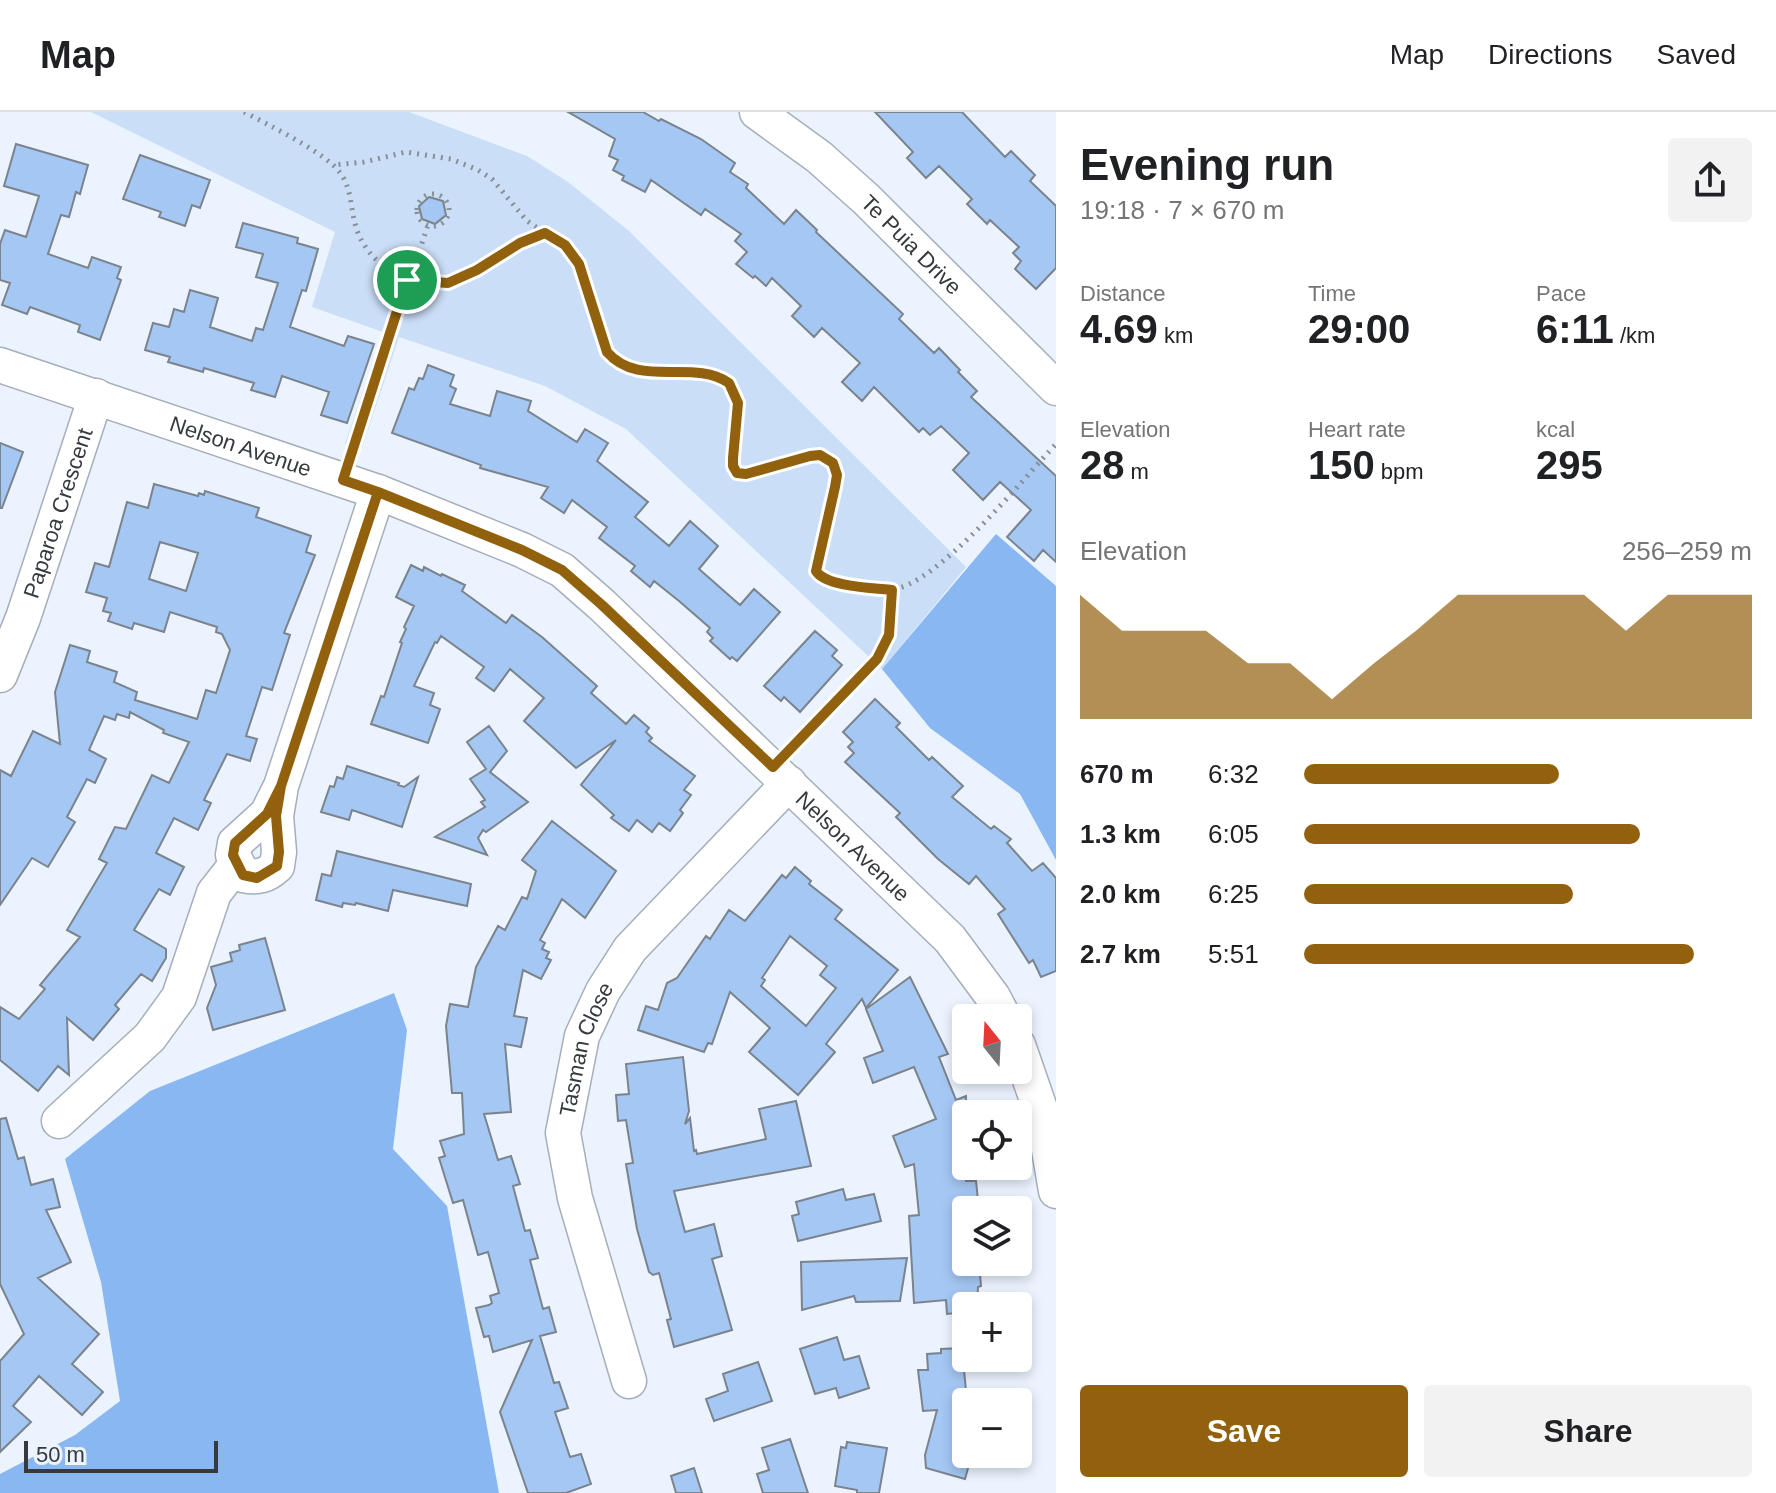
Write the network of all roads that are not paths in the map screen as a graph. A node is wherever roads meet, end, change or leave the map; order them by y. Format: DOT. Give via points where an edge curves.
graph roads {
  1 [pos="757,112"];
  2 [pos="0,365"];
  3 [pos="1056,388"];
  4 [pos="96,396"];
  5 [pos="378,492"];
  6 [pos="0,675"];
  7 [pos="781,775"];
  8 [pos="997,1004"];
  9 [pos="1032,1084"];
  10 [pos="59,1121"];
  11 [pos="1056,1189"];
  12 [pos="629,1381"];
  1 -- 3 [label="street, Te Puia Drive" via="866,199"];
  2 -- 4 [label="street, Nelson Avenue"];
  4 -- 5 [label="street, Nelson Avenue"];
  4 -- 6 [label="street, Paparoa Crescent"];
  5 -- 7 [label="street, Nelson Avenue" via="562,570"];
  5 -- 10 [label="street" via="281,786 277,866 257,878 243,875 236,865 214,893 179,997 150,1037"];
  7 -- 8 [label="street, Nelson Avenue" via="950,939"];
  7 -- 12 [label="street, Tasman Close" via="630,949 582,1036 563,1133 575,1198"];
  9 -- 11 [label="street"];
}
